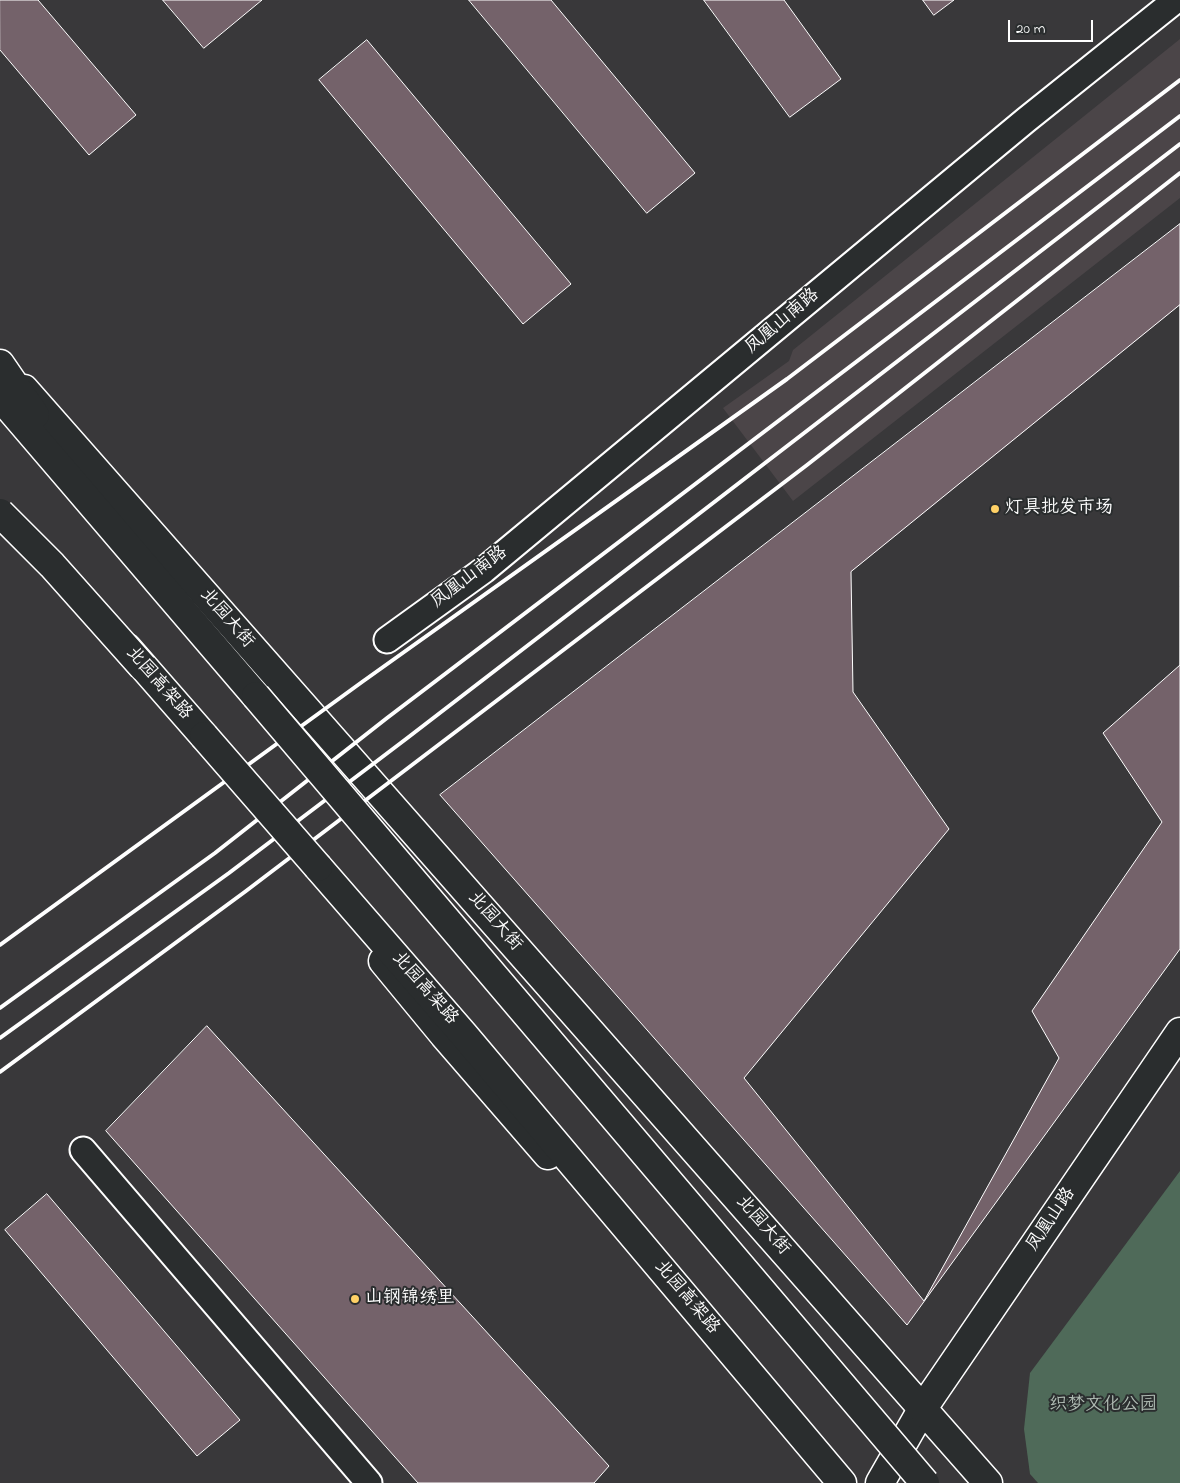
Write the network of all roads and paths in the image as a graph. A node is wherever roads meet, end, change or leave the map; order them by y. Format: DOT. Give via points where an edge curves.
graph roads {
  1 [pos="1176,0"];
  2 [pos="0,363"];
  3 [pos="0,398"];
  4 [pos="0,502"];
  5 [pos="0,506"];
  6 [pos="0,513"];
  7 [pos="115,531"];
  8 [pos="387,640"];
  9 [pos="143,667"];
  10 [pos="1180,1032"];
  11 [pos="83,1150"];
  12 [pos="923,1408"];
  13 [pos="369,1483"];
  14 [pos="828,1483"];
  15 [pos="842,1483"];
  16 [pos="880,1483"];
  17 [pos="925,1483"];
  18 [pos="988,1483"];
  1 -- 8 [label="street, 凤凰山南路" via="484,570"];
  2 -- 7 [label="main road"];
  2 -- 12 [label="main road, 北园大街"];
  3 -- 7 [label="main road"];
  4 -- 9 [label="main road, 北园高架路, bridge"];
  5 -- 14 [label="main road" via="176,712 444,1036"];
  6 -- 9 [label="main road, bridge" via="52,565"];
  7 -- 17 [label="main road, bridge"];
  9 -- 15 [label="main road, 北园高架路, bridge" via="464,1035"];
  10 -- 12 [label="main road, 凤凰山路"];
  11 -- 13 [label="street"];
  12 -- 16 [label="main road, 凤凰山路"];
  12 -- 18 [label="main road, 北园大街"];
}
